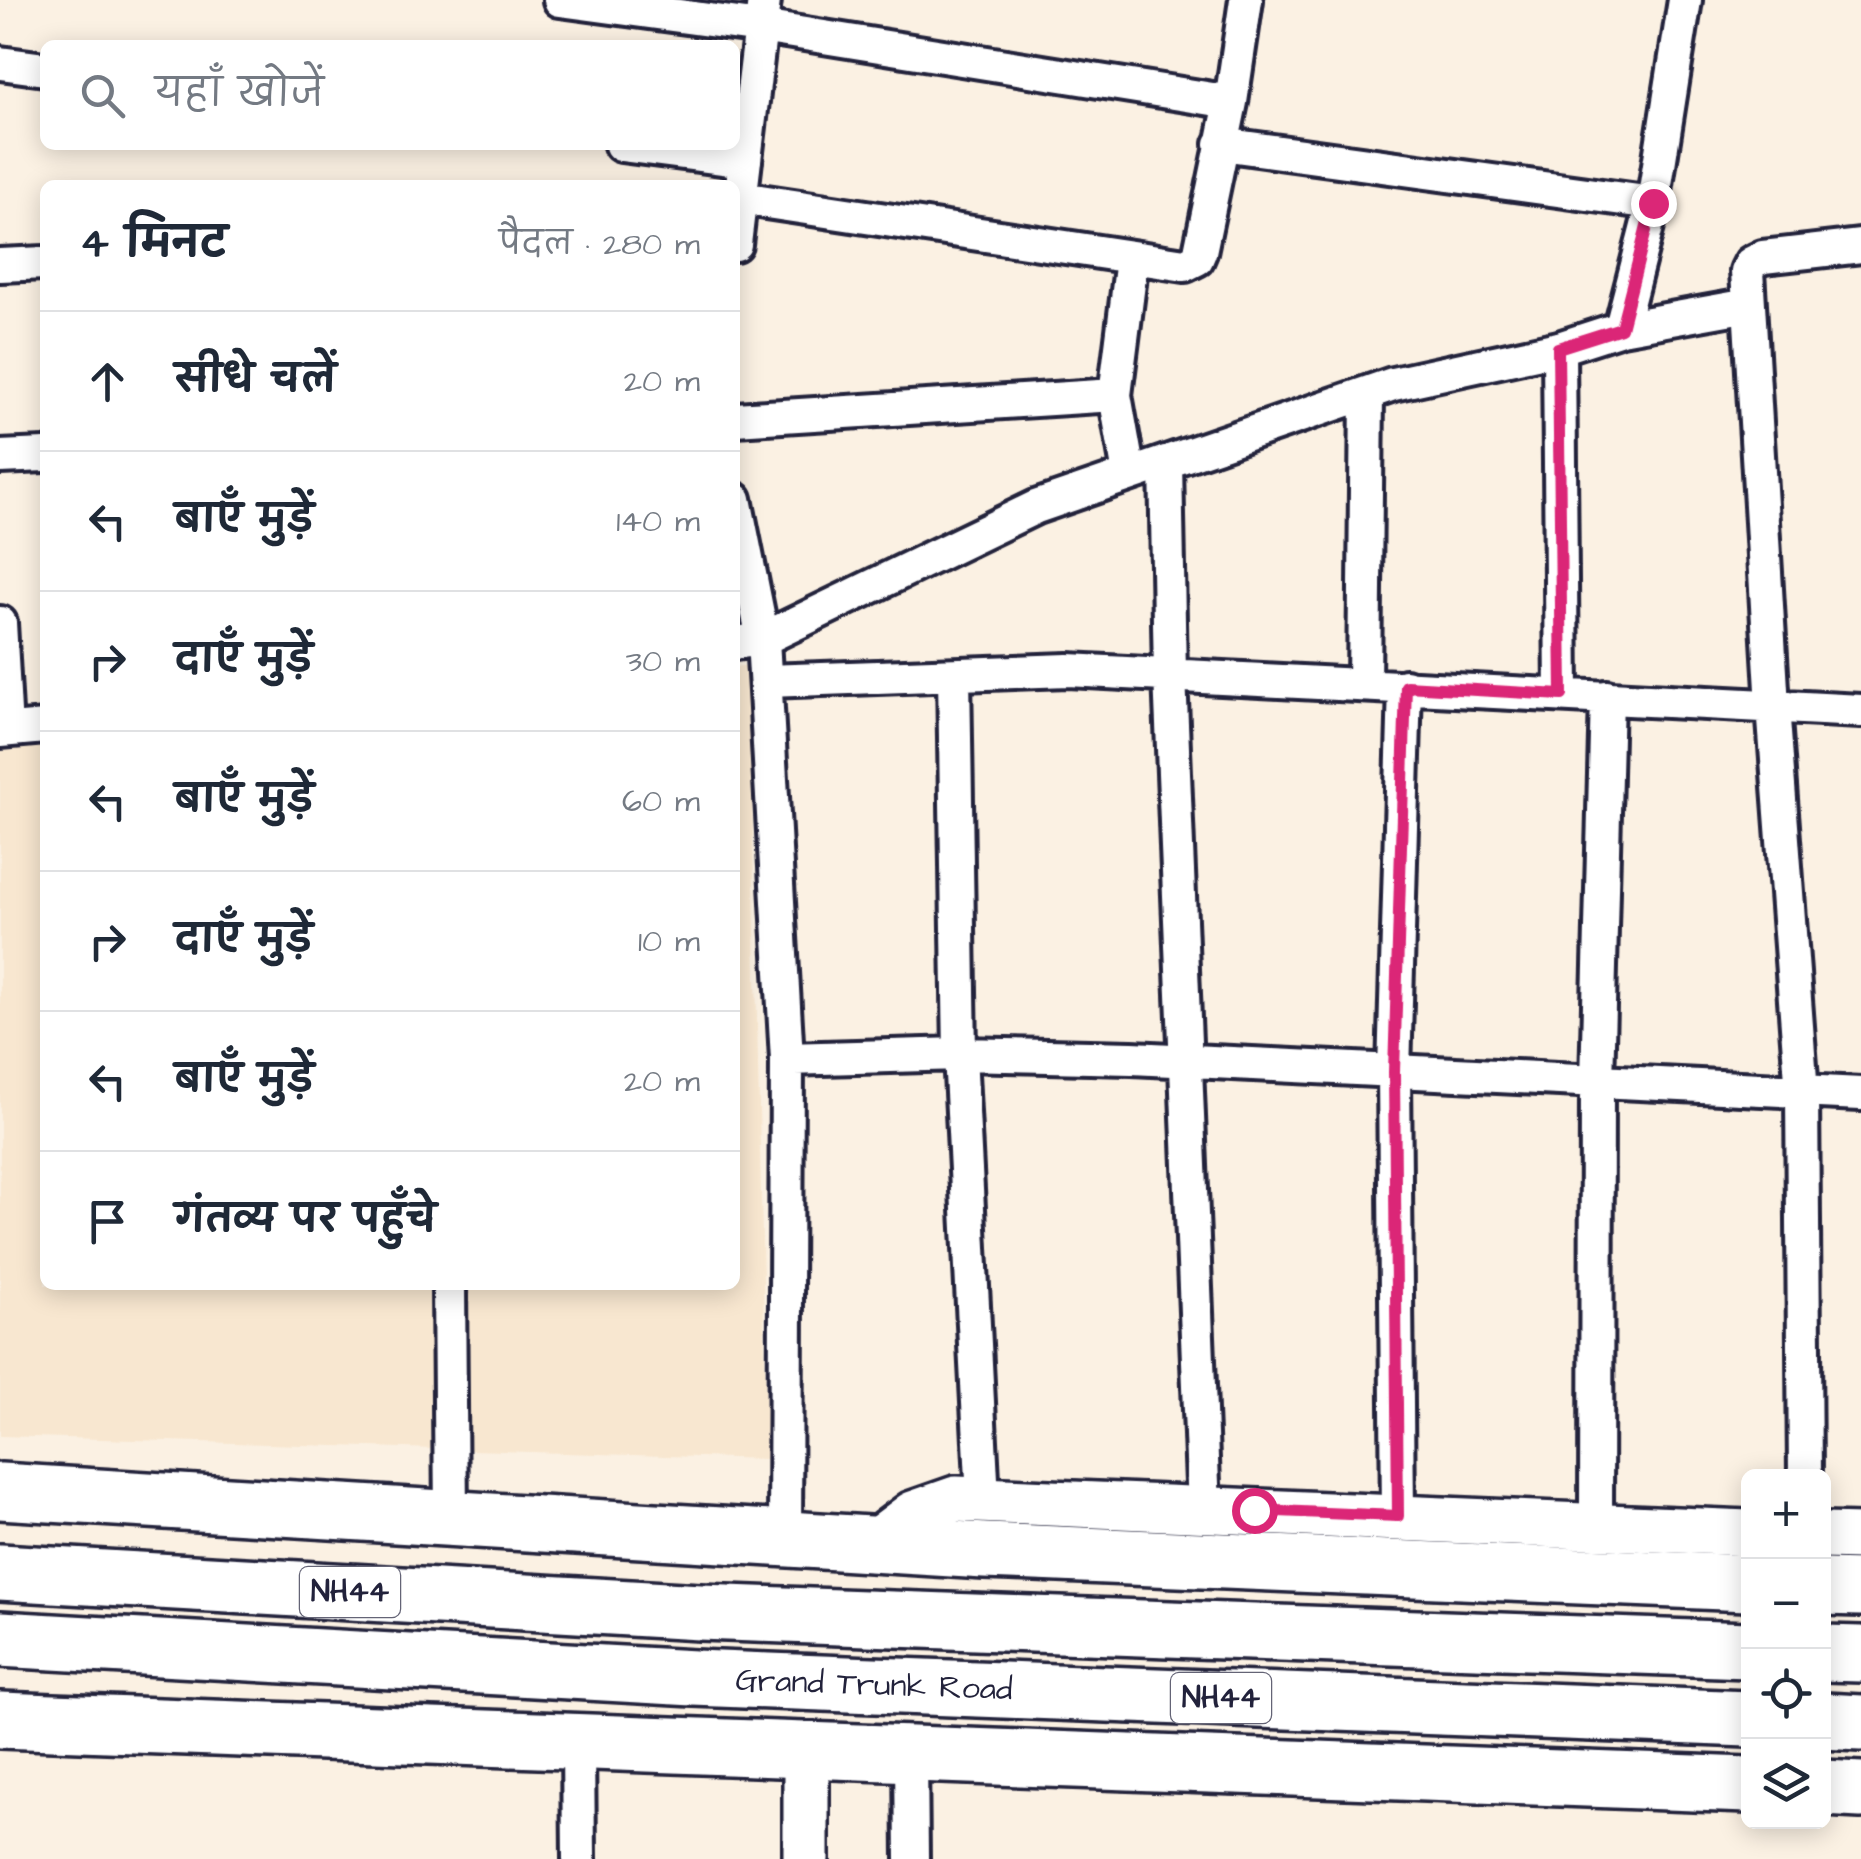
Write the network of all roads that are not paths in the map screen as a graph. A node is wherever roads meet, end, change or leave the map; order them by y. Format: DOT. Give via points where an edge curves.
graph roads {
  1 [pos="560,0"];
  2 [pos="1246,0"];
  3 [pos="1685,0"];
  4 [pos="762,14"];
  5 [pos="0,63"];
  6 [pos="40,68"];
  7 [pos="1231,102"];
  8 [pos="1222,144"];
  9 [pos="660,150"];
  10 [pos="745,161"];
  11 [pos="740,198"];
  12 [pos="1653,203"];
  13 [pos="1861,246"];
  14 [pos="1132,259"];
  15 [pos="40,262"];
  16 [pos="0,265"];
  17 [pos="1750,306"];
  18 [pos="1621,328"];
  19 [pos="1558,348"];
  20 [pos="1367,393"];
  21 [pos="1115,395"];
  22 [pos="740,419"];
  23 [pos="40,455"];
  24 [pos="0,457"];
  25 [pos="1166,462"];
  26 [pos="1129,474"];
  27 [pos="740,548"];
  28 [pos="0,623"];
  29 [pos="749,641"];
  30 [pos="954,675"];
  31 [pos="1170,675"];
  32 [pos="767,681"];
  33 [pos="1364,685"];
  34 [pos="1406,686"];
  35 [pos="1562,695"];
  36 [pos="1607,697"];
  37 [pos="1773,706"];
  38 [pos="1861,711"];
  39 [pos="40,727"];
  40 [pos="3,731"];
  41 [pos="960,1054"];
  42 [pos="787,1059"];
  43 [pos="1184,1061"];
  44 [pos="1394,1072"];
  45 [pos="1597,1082"];
  46 [pos="1802,1092"];
  47 [pos="1861,1094"];
  48 [pos="449,1290"];
  49 [pos="1805,1469"];
  50 [pos="0,1491"];
  51 [pos="982,1499"];
  52 [pos="1204,1508"];
  53 [pos="1398,1516"];
  54 [pos="451,1518"];
  55 [pos="1596,1526"];
  56 [pos="1741,1533"];
  57 [pos="1831,1536"];
  58 [pos="1861,1537"];
  59 [pos="785,1538"];
  60 [pos="873,1544"];
  61 [pos="0,1572"];
  62 [pos="1741,1583"];
  63 [pos="1831,1586"];
  64 [pos="1861,1588"];
  65 [pos="0,1639"];
  66 [pos="1741,1650"];
  67 [pos="1831,1653"];
  68 [pos="1861,1654"];
  69 [pos="1741,1718"];
  70 [pos="0,1720"];
  71 [pos="1831,1722"];
  72 [pos="1861,1723"];
  73 [pos="578,1743"];
  74 [pos="806,1751"];
  75 [pos="912,1754"];
  76 [pos="1741,1785"];
  77 [pos="1831,1788"];
  78 [pos="1861,1790"];
  79 [pos="579,1859"];
  80 [pos="806,1859"];
  81 [pos="912,1859"];
  1 -- 4 [label="street"];
  2 -- 7 [label="street"];
  3 -- 12 [label="street"];
  4 -- 7 [label="street"];
  4 -- 10 [label="street"];
  5 -- 6 [label="street"];
  7 -- 8 [label="street"];
  8 -- 12 [label="street"];
  8 -- 14 [label="street" via="1196,260"];
  9 -- 10 [label="street"];
  10 -- 11 [label="street"];
  11 -- 14 [label="street"];
  12 -- 18 [label="street"];
  13 -- 17 [label="street" via="1763,257 1747,271"];
  14 -- 21 [label="street"];
  15 -- 16 [label="street"];
  17 -- 18 [label="street"];
  17 -- 37 [label="street"];
  18 -- 19 [label="street"];
  19 -- 20 [label="street"];
  19 -- 35 [label="street"];
  20 -- 25 [label="street"];
  20 -- 33 [label="street"];
  21 -- 22 [label="street"];
  21 -- 26 [label="street"];
  23 -- 24 [label="street"];
  25 -- 26 [label="street"];
  25 -- 31 [label="street"];
  26 -- 29 [label="street" via="1036,507"];
  27 -- 29 [label="street"];
  28 -- 40 [label="street"];
  29 -- 32 [label="street"];
  30 -- 31 [label="street"];
  30 -- 32 [label="street"];
  30 -- 41 [label="street"];
  31 -- 33 [label="street"];
  31 -- 43 [label="street"];
  32 -- 42 [label="street"];
  33 -- 34 [label="street"];
  34 -- 35 [label="street"];
  34 -- 44 [label="street"];
  35 -- 36 [label="street"];
  36 -- 37 [label="street"];
  36 -- 45 [label="street"];
  37 -- 38 [label="street"];
  37 -- 46 [label="street"];
  39 -- 40 [label="street"];
  41 -- 42 [label="street"];
  41 -- 43 [label="street"];
  41 -- 51 [label="street"];
  42 -- 59 [label="street"];
  43 -- 44 [label="street"];
  43 -- 52 [label="street"];
  44 -- 45 [label="street"];
  44 -- 53 [label="street"];
  45 -- 46 [label="street"];
  45 -- 55 [label="street"];
  46 -- 47 [label="street"];
  46 -- 49 [label="street"];
  48 -- 54 [label="street"];
  50 -- 54 [label="highway"];
  51 -- 52 [label="street"];
  51 -- 60 [label="street" via="934,1504"];
  52 -- 53 [label="street"];
  53 -- 55 [label="street"];
  54 -- 59 [label="highway"];
  55 -- 56 [label="street"];
  57 -- 58 [label="street"];
  59 -- 60 [label="highway"];
  60 -- 62 [label="highway"];
  61 -- 66 [label="highway, Grand Trunk Road / NH44" via="700,1612"];
  63 -- 64 [label="highway"];
  65 -- 69 [label="highway, Grand Trunk Road / NH44" via="694,1678"];
  67 -- 68 [label="highway"];
  70 -- 73 [label="highway"];
  71 -- 72 [label="highway"];
  73 -- 74 [label="highway"];
  73 -- 79 [label="street"];
  74 -- 75 [label="highway"];
  74 -- 80 [label="street"];
  75 -- 76 [label="highway"];
  75 -- 81 [label="street"];
  77 -- 78 [label="highway"];
}
